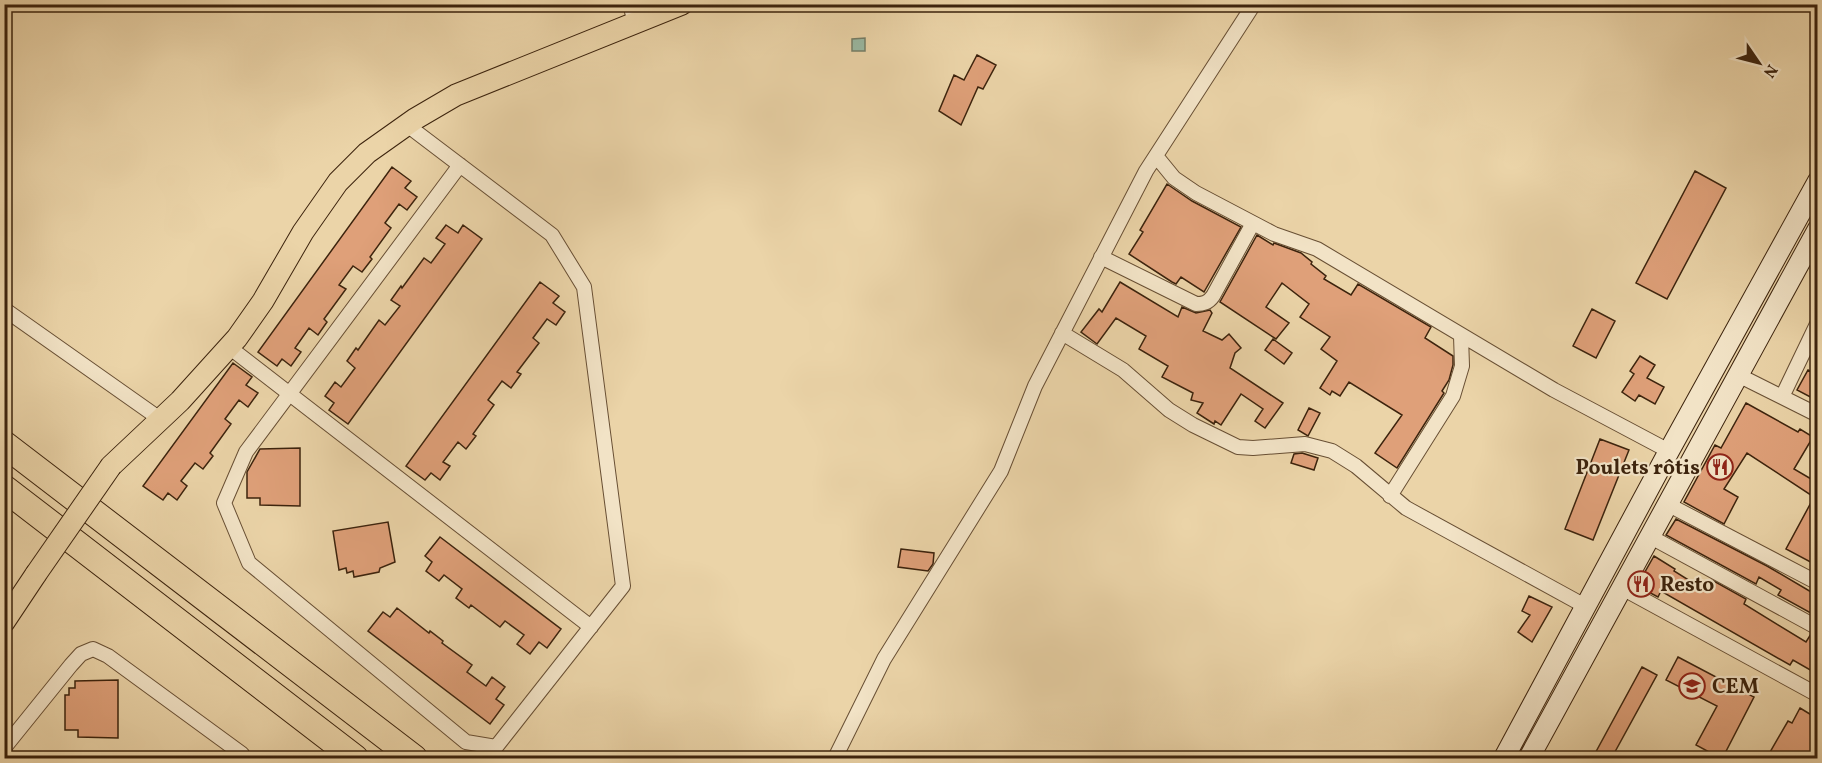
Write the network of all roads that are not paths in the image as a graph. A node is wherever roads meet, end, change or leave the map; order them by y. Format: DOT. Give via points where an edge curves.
graph roads {
  1 [pos="682,4"];
  2 [pos="1254,4"];
  3 [pos="633,14"];
  4 [pos="407,125"];
  5 [pos="1156,156"];
  6 [pos="460,165"];
  7 [pos="1818,181"];
  8 [pos="1253,223"];
  9 [pos="1818,229"];
  10 [pos="1101,257"];
  11 [pos="4,309"];
  12 [pos="1818,322"];
  13 [pos="1062,333"];
  14 [pos="1461,336"];
  15 [pos="229,347"];
  16 [pos="1811,349"];
  17 [pos="1738,375"];
  18 [pos="290,394"];
  19 [pos="1782,397"];
  20 [pos="1818,415"];
  21 [pos="160,419"];
  22 [pos="4,444"];
  23 [pos="1669,451"];
  24 [pos="4,489"];
  25 [pos="1390,496"];
  26 [pos="1667,504"];
  27 [pos="1649,536"];
  28 [pos="1818,583"];
  29 [pos="1622,588"];
  30 [pos="1585,606"];
  31 [pos="4,622"];
  32 [pos="591,627"];
  33 [pos="1818,628"];
  34 [pos="1818,695"];
  35 [pos="4,748"];
  36 [pos="242,754"];
  37 [pos="355,759"];
  38 [pos="414,759"];
  39 [pos="835,759"];
  40 [pos="1504,759"];
  41 [pos="1529,759"];
  1 -- 3 [label="main road"];
  2 -- 5 [label="street"];
  3 -- 4 [label="main road" via="456,95"];
  4 -- 6 [label="street"];
  4 -- 15 [label="main road" via="367,153 338,182 263,301"];
  5 -- 8 [label="street" via="1184,186"];
  5 -- 10 [label="street"];
  6 -- 18 [label="street"];
  6 -- 32 [label="street" via="552,235 584,287 623,586"];
  7 -- 23 [label="main road"];
  8 -- 10 [label="street" via="1206,303 1196,304"];
  8 -- 14 [label="street" via="1317,249"];
  9 -- 17 [label="main road"];
  10 -- 13 [label="street"];
  11 -- 21 [label="street"];
  12 -- 16 [label="street"];
  13 -- 25 [label="street" via="1123,370 1169,410 1193,425 1238,447 1305,444 1332,451"];
  13 -- 39 [label="street" via="1035,386 1001,471 884,659"];
  14 -- 23 [label="street"];
  14 -- 25 [label="street" via="1462,366 1454,396"];
  15 -- 18 [label="street"];
  15 -- 21 [label="main road"];
  16 -- 19 [label="street"];
  17 -- 19 [label="street"];
  17 -- 26 [label="main road"];
  18 -- 32 [label="street"];
  18 -- 32 [label="street" via="246,453 224,502 249,563 466,742 496,747"];
  19 -- 20 [label="street"];
  21 -- 31 [label="main road, bridge" via="111,466"];
  22 -- 38 [label="highway"];
  23 -- 30 [label="main road"];
  24 -- 37 [label="highway"];
  25 -- 30 [label="street"];
  26 -- 27 [label="main road"];
  26 -- 28 [label="street"];
  27 -- 29 [label="main road"];
  27 -- 33 [label="street"];
  29 -- 34 [label="street"];
  29 -- 41 [label="main road"];
  30 -- 40 [label="main road"];
  35 -- 36 [label="street" via="70,665 93,649"];
}
